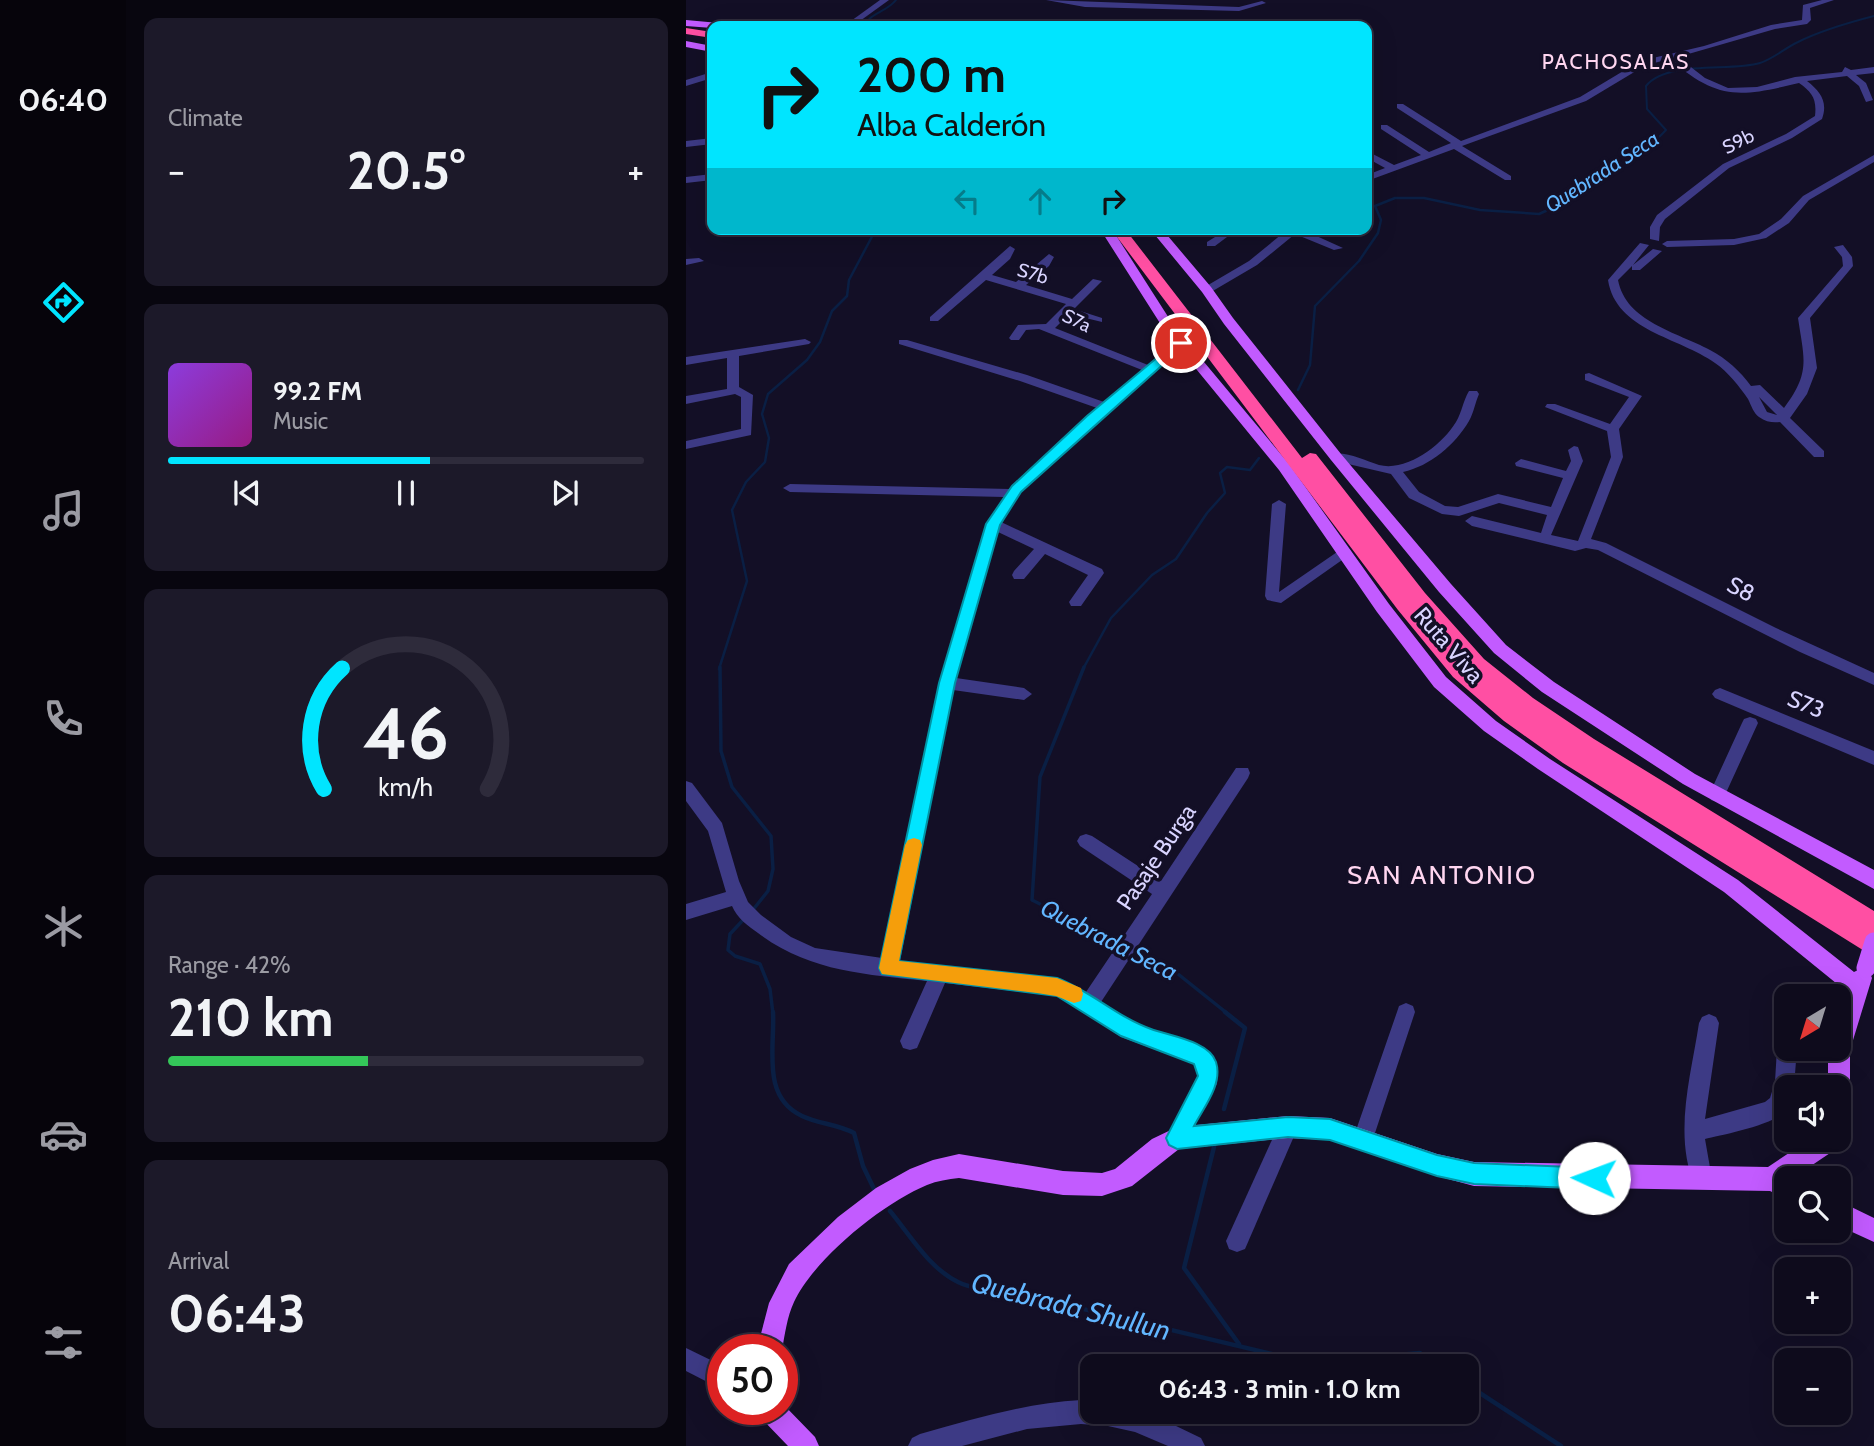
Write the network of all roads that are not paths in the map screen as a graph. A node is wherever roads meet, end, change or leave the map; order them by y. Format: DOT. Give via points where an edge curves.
graph roads {
  1 [pos="885,0"];
  2 [pos="1050,0"];
  3 [pos="1830,0"];
  4 [pos="1262,3"];
  5 [pos="855,21"];
  6 [pos="686,23"];
  7 [pos="707,25"];
  8 [pos="686,33"];
  9 [pos="707,36"];
  10 [pos="686,44"];
  11 [pos="707,48"];
  12 [pos="1670,55"];
  13 [pos="1657,58"];
  14 [pos="1680,64"];
  15 [pos="1874,68"];
  16 [pos="1847,72"];
  17 [pos="707,77"];
  18 [pos="1798,79"];
  19 [pos="686,83"];
  20 [pos="1869,100"];
  21 [pos="1401,106"];
  22 [pos="1384,127"];
  23 [pos="707,142"];
  24 [pos="686,144"];
  25 [pos="1456,144"];
  26 [pos="1427,155"];
  27 [pos="1372,157"];
  28 [pos="1874,158"];
  29 [pos="1392,168"];
  30 [pos="1372,176"];
  31 [pos="707,178"];
  32 [pos="1508,178"];
  33 [pos="686,180"];
  34 [pos="1110,235"];
  35 [pos="1123,235"];
  36 [pos="1139,235"];
  37 [pos="1161,235"];
  38 [pos="1220,235"];
  39 [pos="1288,235"];
  40 [pos="1306,235"];
  41 [pos="1211,244"];
  42 [pos="1656,245"];
  43 [pos="1839,247"];
  44 [pos="1338,248"];
  45 [pos="1010,249"];
  46 [pos="1049,257"];
  47 [pos="699,261"];
  48 [pos="686,262"];
  49 [pos="982,275"];
  50 [pos="1097,281"];
  51 [pos="1018,286"];
  52 [pos="1207,290"];
  53 [pos="1070,307"];
  54 [pos="934,318"];
  55 [pos="1098,320"];
  56 [pos="1047,329"];
  57 [pos="1015,338"];
  58 [pos="805,342"];
  59 [pos="903,342"];
  60 [pos="1181,343"];
  61 [pos="733,352"];
  62 [pos="686,360"];
  63 [pos="1149,369"];
  64 [pos="1588,377"];
  65 [pos="734,391"];
  66 [pos="1473,394"];
  67 [pos="686,400"];
  68 [pos="1551,407"];
  69 [pos="1101,411"];
  70 [pos="1783,416"];
  71 [pos="1613,429"];
  72 [pos="686,445"];
  73 [pos="1574,450"];
  74 [pos="1819,454"];
  75 [pos="1336,457"];
  76 [pos="1521,463"];
  77 [pos="1284,467"];
  78 [pos="1395,471"];
  79 [pos="1570,476"];
  80 [pos="790,488"];
  81 [pos="1013,493"];
  82 [pos="1279,504"];
  83 [pos="1329,506"];
  84 [pos="1555,513"];
  85 [pos="1472,521"];
  86 [pos="993,524"];
  87 [pos="1547,532"];
  88 [pos="1586,543"];
  89 [pos="1044,547"];
  90 [pos="1345,553"];
  91 [pos="1018,575"];
  92 [pos="1076,602"];
  93 [pos="1874,679"];
  94 [pos="947,683"];
  95 [pos="1024,694"];
  96 [pos="1720,694"];
  97 [pos="1750,723"];
  98 [pos="1874,758"];
  99 [pos="1242,773"];
  100 [pos="686,788"];
  101 [pos="1717,795"];
  102 [pos="1086,841"];
  103 [pos="1874,880"];
  104 [pos="1162,891"];
  105 [pos="739,902"];
  106 [pos="686,912"];
  107 [pos="1874,923"];
  108 [pos="1874,944"];
  109 [pos="889,968"];
  110 [pos="940,974"];
  111 [pos="1859,989"];
  112 [pos="1089,1004"];
  113 [pos="1406,1012"];
  114 [pos="1709,1023"];
  115 [pos="910,1041"];
  116 [pos="1786,1061"];
  117 [pos="1839,1075"];
  118 [pos="1288,1127"];
  119 [pos="1693,1132"];
  120 [pos="1177,1138"];
  121 [pos="1363,1139"];
  122 [pos="1816,1152"];
  123 [pos="1799,1166"];
  124 [pos="1702,1179"];
  125 [pos="1774,1183"];
  126 [pos="1851,1219"];
  127 [pos="1874,1230"];
  128 [pos="1237,1241"];
  129 [pos="773,1334"];
  130 [pos="686,1359"];
  131 [pos="707,1370"];
  132 [pos="786,1425"];
  133 [pos="806,1446"];
  134 [pos="920,1446"];
  135 [pos="1193,1446"];
  1 -- 5 [label="street"];
  2 -- 4 [label="street" via="1239,9"];
  3 -- 12 [label="street" via="1806,7 1804,22"];
  6 -- 7 [label="main road"];
  8 -- 9 [label="highway"];
  10 -- 11 [label="main road"];
  12 -- 13 [label="street"];
  12 -- 14 [label="street"];
  13 -- 14 [label="street"];
  13 -- 25 [label="street" via="1583,99"];
  14 -- 18 [label="street" via="1697,79 1721,89 1745,91"];
  15 -- 16 [label="street"];
  16 -- 18 [label="street"];
  16 -- 20 [label="street" via="1863,85"];
  17 -- 19 [label="street"];
  18 -- 42 [label="street, S9b" via="1820,97 1819,117 1721,170 1661,218 1655,227"];
  21 -- 25 [label="street"];
  22 -- 26 [label="street"];
  23 -- 24 [label="street"];
  25 -- 26 [label="street"];
  25 -- 32 [label="street"];
  26 -- 29 [label="street"];
  27 -- 29 [label="street"];
  28 -- 42 [label="street" via="1806,198 1785,221 1762,236 1734,242"];
  29 -- 30 [label="street"];
  31 -- 33 [label="street"];
  34 -- 60 [label="main road, Ruta Viva"];
  35 -- 83 [label="highway, Ruta Viva"];
  36 -- 107 [label="highway, Ruta Viva" via="1418,598 1477,664 1586,745"];
  37 -- 52 [label="main road, Ruta Viva"];
  38 -- 41 [label="street"];
  39 -- 52 [label="street" via="1253,263"];
  40 -- 44 [label="street"];
  42 -- 70 [label="street" via="1641,251 1614,276 1620,303 1639,318 1721,361 1758,402 1762,414 1773,419"];
  43 -- 70 [label="street" via="1848,266 1804,318 1811,368 1801,394"];
  45 -- 49 [label="street"];
  46 -- 51 [label="street"];
  47 -- 48 [label="street"];
  49 -- 51 [label="street, S7b"];
  49 -- 54 [label="street"];
  50 -- 53 [label="street, S7a"];
  51 -- 53 [label="street, S7b"];
  52 -- 75 [label="main road, Ruta Viva"];
  53 -- 55 [label="street, S7b"];
  53 -- 56 [label="street, S7a"];
  56 -- 57 [label="street" via="1027,325"];
  56 -- 63 [label="street, S7a"];
  58 -- 61 [label="street"];
  59 -- 69 [label="street"];
  60 -- 63 [label="street"];
  60 -- 77 [label="main road, Ruta Viva"];
  61 -- 62 [label="street"];
  61 -- 65 [label="street"];
  63 -- 69 [label="street"];
  64 -- 71 [label="street" via="1636,396"];
  65 -- 67 [label="street"];
  65 -- 72 [label="street" via="747,395 747,432"];
  66 -- 78 [label="street" via="1462,422 1439,447 1412,467"];
  68 -- 71 [label="street"];
  69 -- 81 [label="street"];
  70 -- 74 [label="street"];
  71 -- 88 [label="street" via="1617,457 1590,521"];
  73 -- 79 [label="street" via="1577,461"];
  75 -- 78 [label="street"];
  75 -- 101 [label="main road, Ruta Viva" via="1500,649 1604,726"];
  76 -- 79 [label="street"];
  77 -- 83 [label="highway"];
  77 -- 90 [label="main road, Ruta Viva"];
  78 -- 84 [label="street" via="1414,495 1443,510 1459,512 1498,498"];
  79 -- 84 [label="street"];
  80 -- 81 [label="street"];
  81 -- 86 [label="street"];
  82 -- 90 [label="street" via="1272,596 1281,598"];
  83 -- 108 [label="highway, Ruta Viva" via="1460,672 1511,715 1571,757"];
  84 -- 87 [label="street"];
  85 -- 88 [label="street, S8" via="1574,545"];
  86 -- 89 [label="street"];
  86 -- 94 [label="street"];
  88 -- 93 [label="street, S8" via="1601,546 1816,655"];
  89 -- 91 [label="street"];
  89 -- 92 [label="street" via="1097,573"];
  90 -- 111 [label="main road, Ruta Viva" via="1440,682 1490,726 1731,886"];
  94 -- 95 [label="street"];
  94 -- 109 [label="street"];
  96 -- 98 [label="street, S73"];
  97 -- 101 [label="street"];
  99 -- 104 [label="street, Pasaje Burga"];
  100 -- 105 [label="street" via="716,828"];
  101 -- 103 [label="main road, Ruta Viva"];
  102 -- 104 [label="street"];
  104 -- 112 [label="street, Pasaje Burga"];
  105 -- 106 [label="street"];
  105 -- 109 [label="street" via="775,937 814,956"];
  108 -- 111 [label="main road, bridge"];
  109 -- 110 [label="street"];
  110 -- 112 [label="street" via="1057,987"];
  110 -- 115 [label="street"];
  111 -- 117 [label="main road" via="1839,1050"];
  112 -- 120 [label="street" via="1128,1030 1182,1047 1206,1063 1207,1084"];
  113 -- 121 [label="street"];
  114 -- 119 [label="street"];
  116 -- 119 [label="street" via="1779,1105"];
  118 -- 120 [label="main road"];
  118 -- 121 [label="main road" via="1330,1129"];
  118 -- 128 [label="street"];
  119 -- 124 [label="street"];
  120 -- 129 [label="main road" via="1111,1184 1088,1185 959,1166 917,1177 867,1209 808,1262 789,1285"];
  121 -- 124 [label="main road" via="1474,1174"];
  122 -- 123 [label="main road"];
  124 -- 125 [label="main road"];
  126 -- 127 [label="main road"];
  130 -- 131 [label="street"];
  132 -- 133 [label="main road"];
  134 -- 135 [label="street" via="1062,1412 1097,1412 1135,1420"];
}
